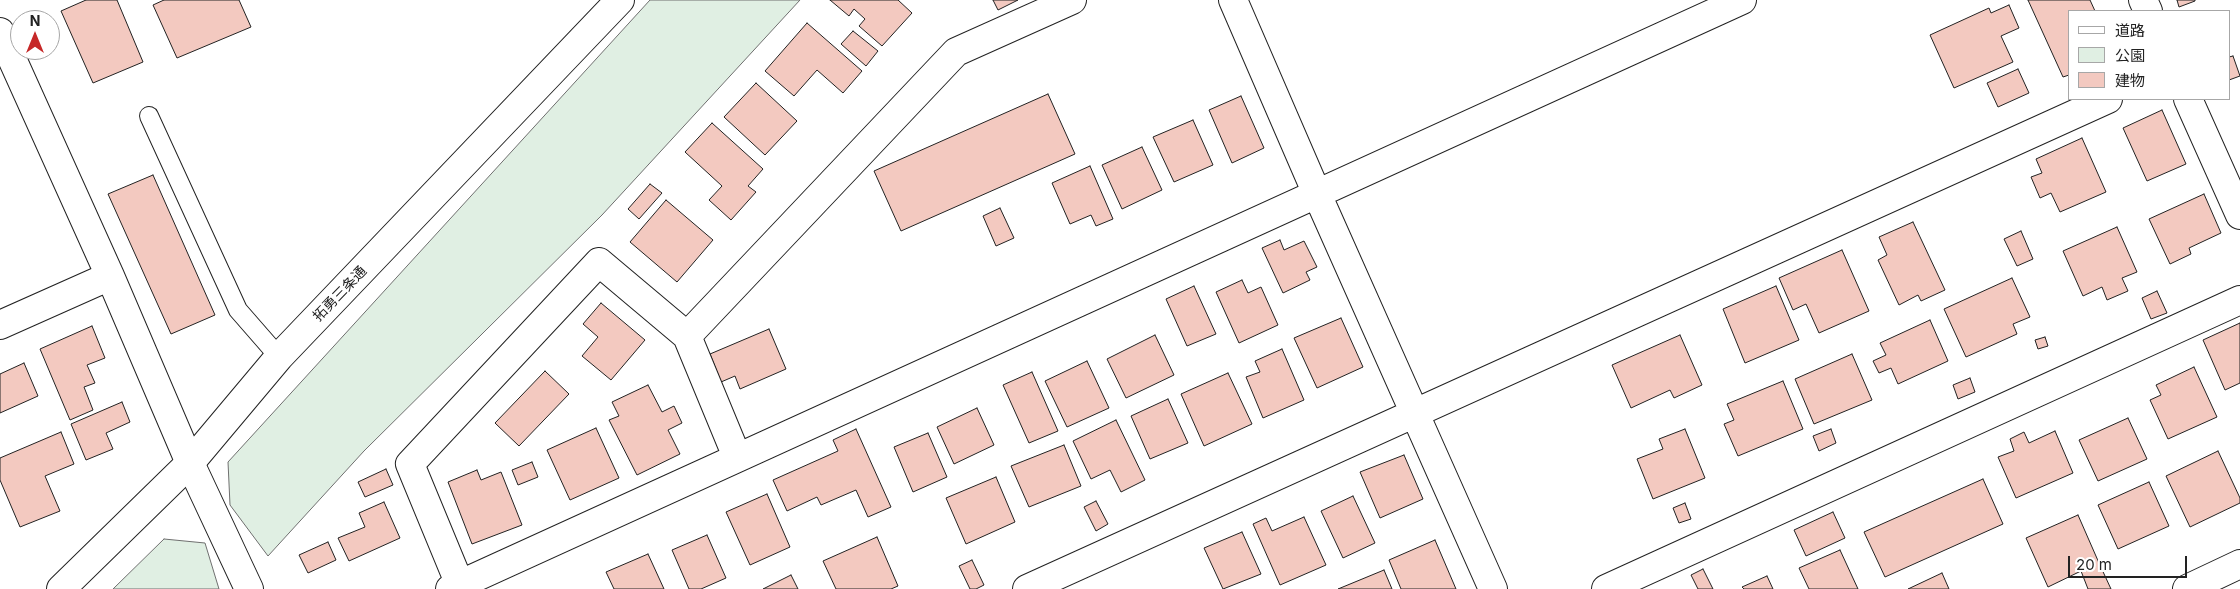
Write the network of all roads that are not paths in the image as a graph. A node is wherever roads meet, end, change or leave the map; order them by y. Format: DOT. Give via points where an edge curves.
graph roads {
  1 [pos="620,0"];
  2 [pos="1072,0"];
  3 [pos="1233,0"];
  4 [pos="1742,0"];
  5 [pos="0,32"];
  6 [pos="2106,100"];
  7 [pos="2188,100"];
  8 [pos="149,116"];
  9 [pos="1317,194"];
  10 [pos="2240,215"];
  11 [pos="110,276"];
  12 [pos="2240,300"];
  13 [pos="0,325"];
  14 [pos="687,336"];
  15 [pos="279,357"];
  16 [pos="1416,412"];
  17 [pos="737,456"];
  18 [pos="190,463"];
  19 [pos="2240,564"];
  20 [pos="455,587"];
  21 [pos="61,589"];
  22 [pos="249,589"];
  23 [pos="1027,589"];
  24 [pos="1493,589"];
  25 [pos="1606,589"];
  26 [pos="2187,589"];
  1 -- 15 [label="street, 拓勇三条通"];
  2 -- 14 [label="street" via="956,52"];
  3 -- 9 [label="street"];
  4 -- 9 [label="street"];
  5 -- 11 [label="street"];
  6 -- 16 [label="street"];
  7 -- 10 [label="street"];
  8 -- 15 [label="lane" via="238,310"];
  9 -- 16 [label="street"];
  9 -- 17 [label="street"];
  11 -- 13 [label="street"];
  11 -- 18 [label="street"];
  12 -- 25 [label="street"];
  14 -- 17 [label="street"];
  14 -- 20 [label="street" via="599,262 410,464"];
  15 -- 18 [label="street, 拓勇三条通"];
  16 -- 23 [label="street"];
  16 -- 24 [label="street"];
  17 -- 20 [label="street"];
  18 -- 21 [label="street, 拓勇三条通"];
  18 -- 22 [label="street"];
  19 -- 26 [label="street"];
}
